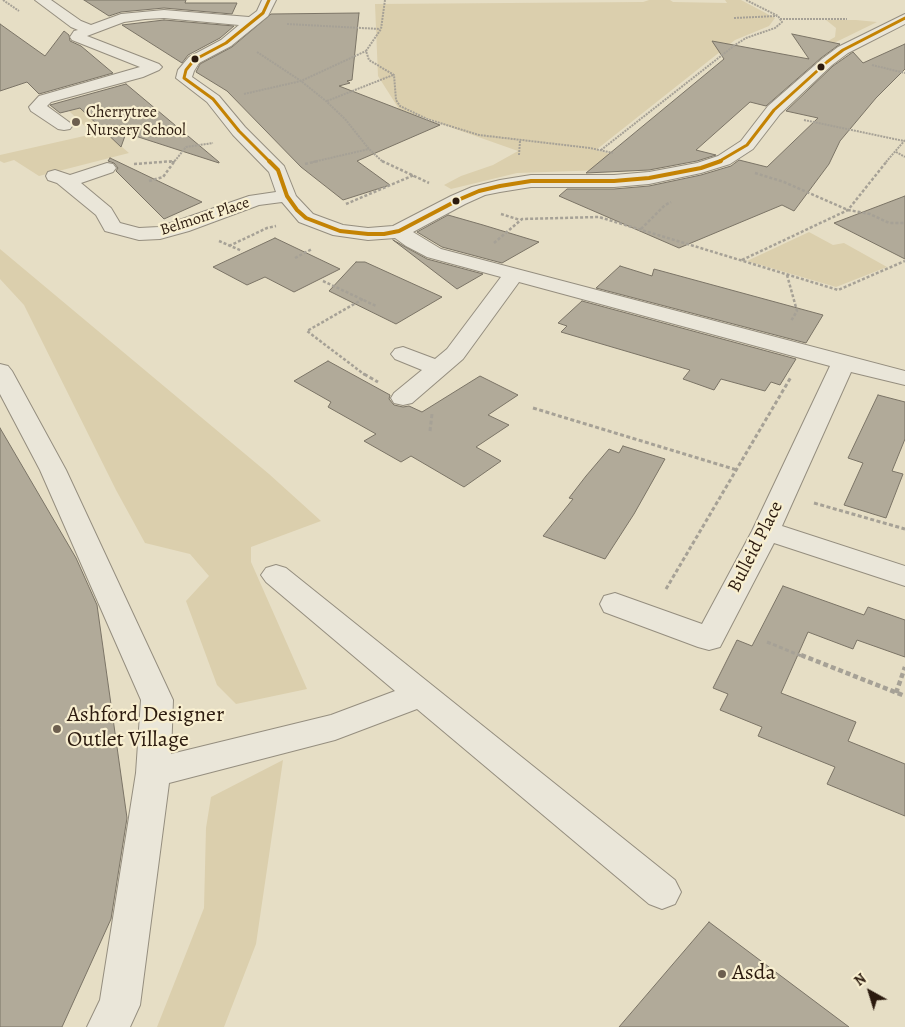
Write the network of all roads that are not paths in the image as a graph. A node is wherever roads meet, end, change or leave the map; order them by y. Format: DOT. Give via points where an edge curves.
graph roads {
  1 [pos="42,0"];
  2 [pos="269,0"];
  3 [pos="899,16"];
  4 [pos="252,22"];
  5 [pos="92,30"];
  6 [pos="64,125"];
  7 [pos="107,168"];
  8 [pos="287,196"];
  9 [pos="399,230"];
  10 [pos="512,275"];
  11 [pos="403,354"];
  12 [pos="843,364"];
  13 [pos="438,368"];
  14 [pos="0,371"];
  15 [pos="905,378"];
  16 [pos="405,396"];
  17 [pos="766,531"];
  18 [pos="276,575"];
  19 [pos="905,576"];
  20 [pos="615,604"];
  21 [pos="421,694"];
  22 [pos="153,773"];
  23 [pos="662,892"];
  24 [pos="108,1027"];
  1 -- 5 [label="street" via="76,24"];
  2 -- 4 [label="street" via="263,13"];
  3 -- 9 [label="street" via="827,62 771,114 746,145 724,160 649,178 531,181 493,188 458,200"];
  4 -- 5 [label="street" via="164,14 121,18"];
  4 -- 8 [label="street" via="226,43 194,60 184,78 213,100 278,170"];
  5 -- 6 [label="street" via="76,37 154,66 137,74 45,98 37,106"];
  7 -- 8 [label="street, Belmont Place" via="61,179 104,212 112,227 139,234 160,233 256,200"];
  8 -- 9 [label="street" via="306,218 340,231 384,234"];
  9 -- 10 [label="street" via="434,253"];
  10 -- 12 [label="street"];
  10 -- 13 [label="street" via="455,354"];
  11 -- 13 [label="street"];
  12 -- 15 [label="street"];
  12 -- 17 [label="street, Bulleid Place"];
  13 -- 16 [label="street"];
  14 -- 22 [label="street" via="53,470 157,700"];
  17 -- 19 [label="street"];
  17 -- 20 [label="street, Bulleid Place" via="709,639"];
  18 -- 21 [label="street"];
  21 -- 22 [label="street" via="335,727"];
  21 -- 23 [label="street"];
  22 -- 24 [label="street" via="120,1005"];
}
